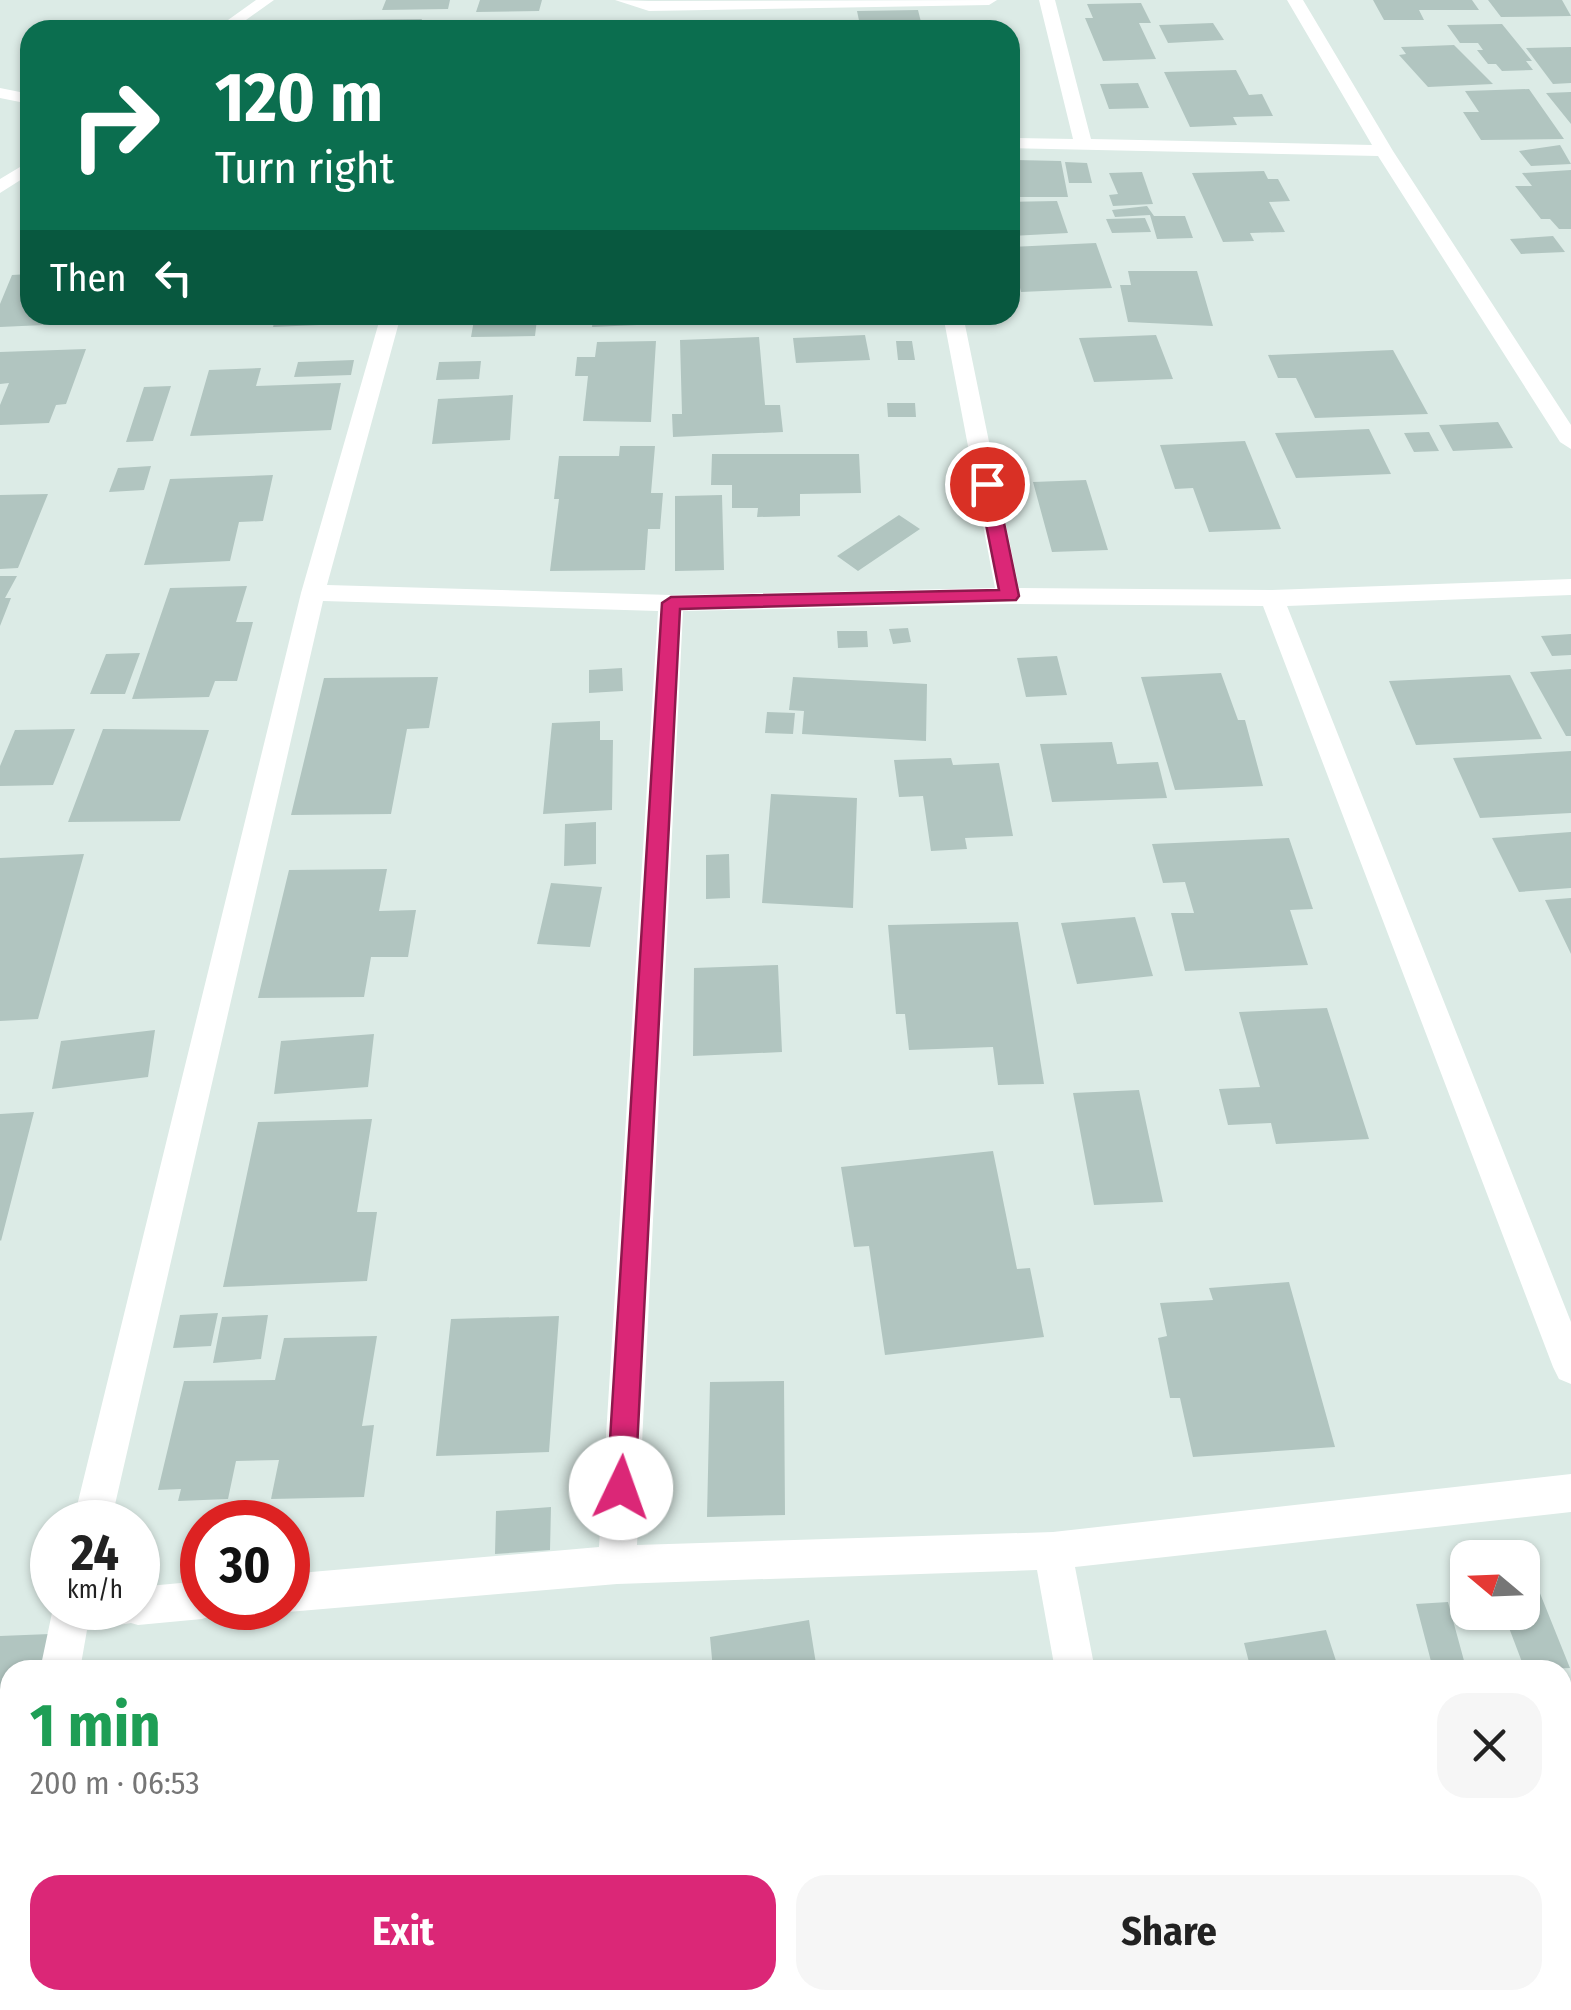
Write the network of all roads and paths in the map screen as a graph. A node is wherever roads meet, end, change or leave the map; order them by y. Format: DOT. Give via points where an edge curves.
graph roads {
  1 [pos="266,0"];
  2 [pos="988,0"];
  3 [pos="1047,0"];
  4 [pos="1295,0"];
  5 [pos="629,7"];
  6 [pos="237,20"];
  7 [pos="1020,143"];
  8 [pos="1083,143"];
  9 [pos="1384,151"];
  10 [pos="388,325"];
  11 [pos="954,325"];
  12 [pos="1571,442"];
  13 [pos="1571,587"];
  14 [pos="312,594"];
  15 [pos="1010,596"];
  16 [pos="1272,598"];
  17 [pos="671,603"];
  18 [pos="1571,1367"];
  19 [pos="1571,1493"];
  20 [pos="97,1500"];
  21 [pos="1054,1551"];
  22 [pos="616,1565"];
  23 [pos="310,1591"];
  24 [pos="68,1630"];
  25 [pos="62,1660"];
  26 [pos="1072,1660"];
  1 -- 6 [label="street"];
  2 -- 5 [label="street"];
  3 -- 8 [label="street"];
  4 -- 9 [label="street"];
  7 -- 8 [label="street"];
  8 -- 9 [label="street"];
  9 -- 12 [label="street"];
  10 -- 14 [label="street"];
  11 -- 15 [label="street"];
  13 -- 16 [label="street"];
  14 -- 17 [label="street"];
  14 -- 20 [label="street"];
  15 -- 16 [label="street"];
  15 -- 17 [label="street"];
  16 -- 18 [label="street"];
  17 -- 22 [label="street"];
  19 -- 21 [label="street"];
  21 -- 22 [label="street"];
  21 -- 26 [label="street"];
  22 -- 23 [label="street"];
  24 -- 25 [label="street"];
}
